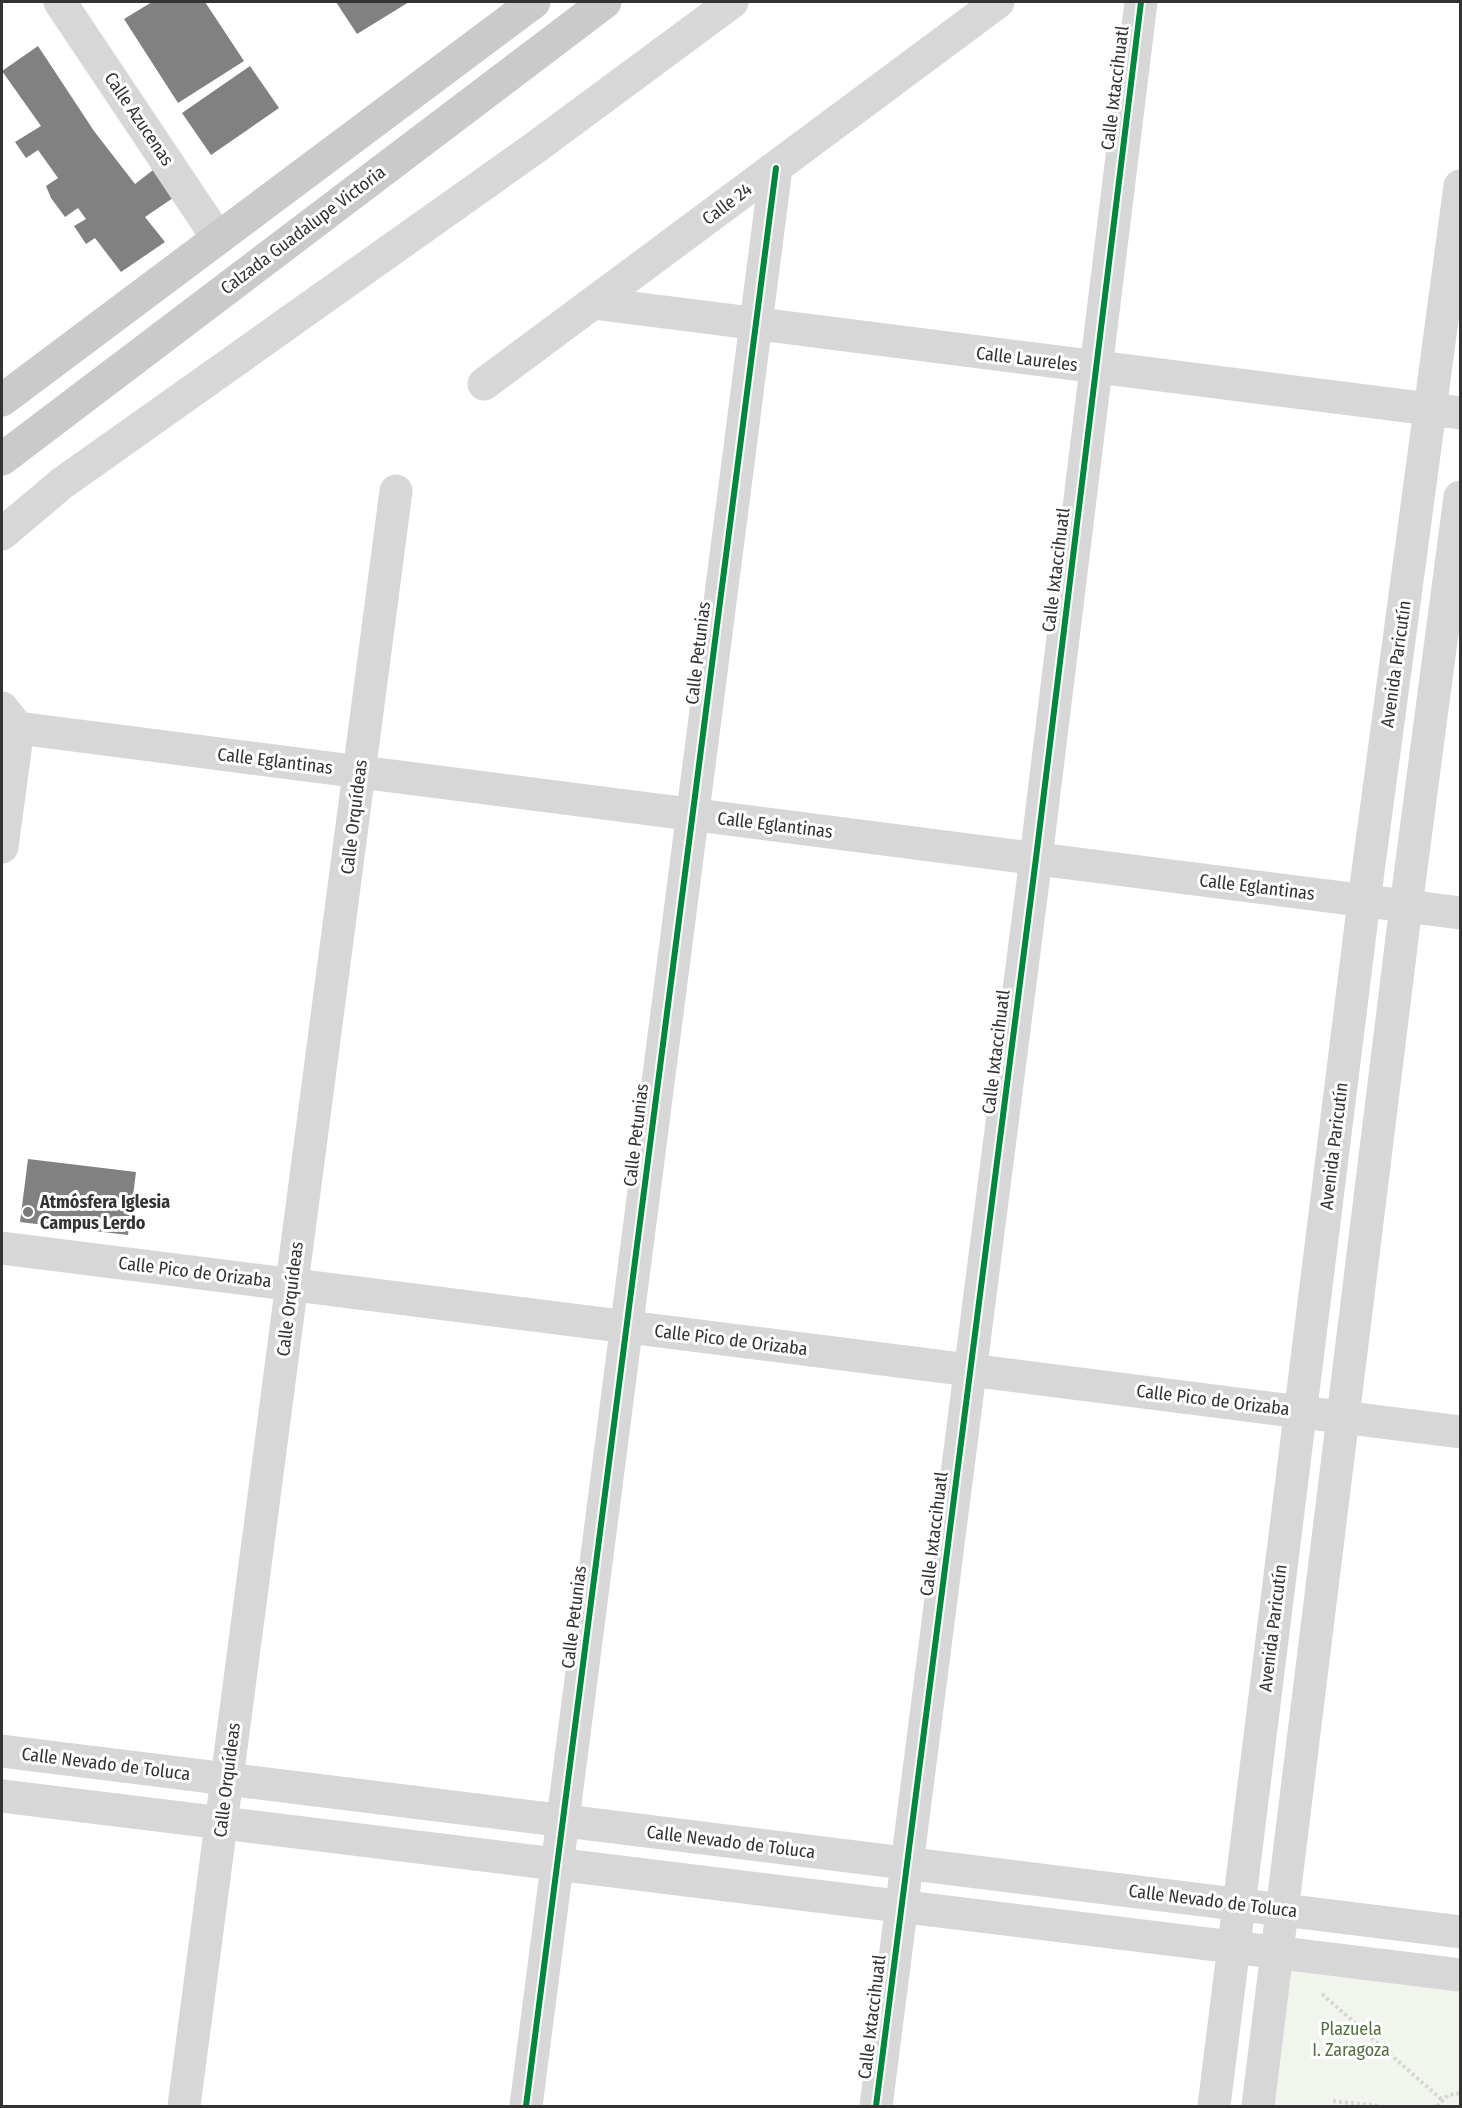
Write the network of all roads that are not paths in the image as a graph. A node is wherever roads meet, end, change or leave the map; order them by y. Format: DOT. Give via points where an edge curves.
graph roads {
  1 [pos="60,2"];
  2 [pos="534,2"];
  3 [pos="605,2"];
  4 [pos="732,2"];
  5 [pos="998,2"];
  6 [pos="1141,2"];
  7 [pos="776,168"];
  8 [pos="1461,186"];
  9 [pos="217,237"];
  10 [pos="593,303"];
  11 [pos="756,324"];
  12 [pos="1095,367"];
  13 [pos="484,384"];
  14 [pos="2,400"];
  15 [pos="1446,411"];
  16 [pos="2,459"];
  17 [pos="396,490"];
  18 [pos="1461,497"];
  19 [pos="2,534"];
  20 [pos="10,718"];
  21 [pos="360,772"];
  22 [pos="692,814"];
  23 [pos="2,847"];
  24 [pos="1036,858"];
  25 [pos="1364,901"];
  26 [pos="1406,906"];
  27 [pos="1461,913"];
  28 [pos="2,1248"];
  29 [pos="292,1284"];
  30 [pos="626,1326"];
  31 [pos="970,1370"];
  32 [pos="1300,1411"];
  33 [pos="1344,1417"];
  34 [pos="1461,1432"];
  35 [pos="2,1751"];
  36 [pos="227,1780"];
  37 [pos="2,1796"];
  38 [pos="562,1821"];
  39 [pos="222,1824"];
  40 [pos="907,1863"];
  41 [pos="557,1865"];
  42 [pos="1239,1905"];
  43 [pos="901,1907"];
  44 [pos="1282,1910"];
  45 [pos="1461,1932"];
  46 [pos="1233,1948"];
  47 [pos="1277,1953"];
  48 [pos="1461,1976"];
  49 [pos="184,2106"];
  50 [pos="526,2106"];
  51 [pos="876,2106"];
  52 [pos="1214,2106"];
  53 [pos="1258,2106"];
  1 -- 9 [label="street, Calle Azucenas"];
  2 -- 9 [label="main road"];
  3 -- 16 [label="main road, Calzada Guadalupe Victoria"];
  4 -- 19 [label="street" via="536,147 61,484"];
  5 -- 7 [label="street, Calle 24"];
  6 -- 12 [label="street, Calle Ixtaccihuatl"];
  7 -- 10 [label="street, Calle 24"];
  7 -- 11 [label="street, Calle Petunias"];
  8 -- 15 [label="street, Avenida Paricutín"];
  9 -- 14 [label="main road"];
  10 -- 11 [label="street, Calle Laureles"];
  10 -- 13 [label="street, Calle 24"];
  11 -- 12 [label="street, Calle Laureles"];
  11 -- 22 [label="street, Calle Petunias"];
  12 -- 15 [label="street, Calle Laureles"];
  12 -- 24 [label="street, Calle Ixtaccihuatl"];
  15 -- 25 [label="street, Avenida Paricutín"];
  17 -- 21 [label="street, Calle Orquídeas"];
  18 -- 26 [label="street"];
  20 -- 21 [label="street, Calle Eglantinas"];
  20 -- 23 [label="street"];
  21 -- 22 [label="street, Calle Eglantinas"];
  21 -- 29 [label="street, Calle Orquídeas"];
  22 -- 24 [label="street, Calle Eglantinas"];
  22 -- 30 [label="street, Calle Petunias"];
  24 -- 25 [label="street, Calle Eglantinas"];
  24 -- 31 [label="street, Calle Ixtaccihuatl"];
  25 -- 26 [label="street, Calle Eglantinas"];
  25 -- 32 [label="street, Avenida Paricutín"];
  26 -- 27 [label="street, Calle Eglantinas"];
  26 -- 33 [label="street"];
  28 -- 29 [label="street, Calle Pico de Orizaba"];
  29 -- 30 [label="street, Calle Pico de Orizaba"];
  29 -- 36 [label="street, Calle Orquídeas"];
  30 -- 31 [label="street, Calle Pico de Orizaba"];
  30 -- 38 [label="street, Calle Petunias"];
  31 -- 32 [label="street, Calle Pico de Orizaba"];
  31 -- 40 [label="street, Calle Ixtaccihuatl"];
  32 -- 33 [label="street, Calle Pico de Orizaba"];
  32 -- 42 [label="street, Avenida Paricutín"];
  33 -- 34 [label="street, Calle Pico de Orizaba"];
  33 -- 44 [label="street"];
  35 -- 36 [label="street, Calle Nevado de Toluca"];
  36 -- 38 [label="street, Calle Nevado de Toluca"];
  36 -- 39 [label="street, Calle Orquídeas"];
  37 -- 39 [label="street"];
  38 -- 40 [label="street, Calle Nevado de Toluca"];
  38 -- 41 [label="street, Calle Petunias"];
  39 -- 41 [label="street"];
  39 -- 49 [label="street, Calle Orquídeas"];
  40 -- 42 [label="street, Calle Nevado de Toluca"];
  40 -- 43 [label="street, Calle Ixtaccihuatl"];
  41 -- 43 [label="street"];
  41 -- 50 [label="street, Calle Petunias"];
  42 -- 44 [label="street, Calle Nevado de Toluca"];
  42 -- 46 [label="street, Avenida Paricutín"];
  43 -- 46 [label="street"];
  43 -- 51 [label="street, Calle Ixtaccihuatl"];
  44 -- 45 [label="street, Calle Nevado de Toluca"];
  44 -- 47 [label="street"];
  46 -- 47 [label="street"];
  46 -- 52 [label="street, Avenida Paricutín"];
  47 -- 48 [label="street"];
  47 -- 53 [label="street"];
}
